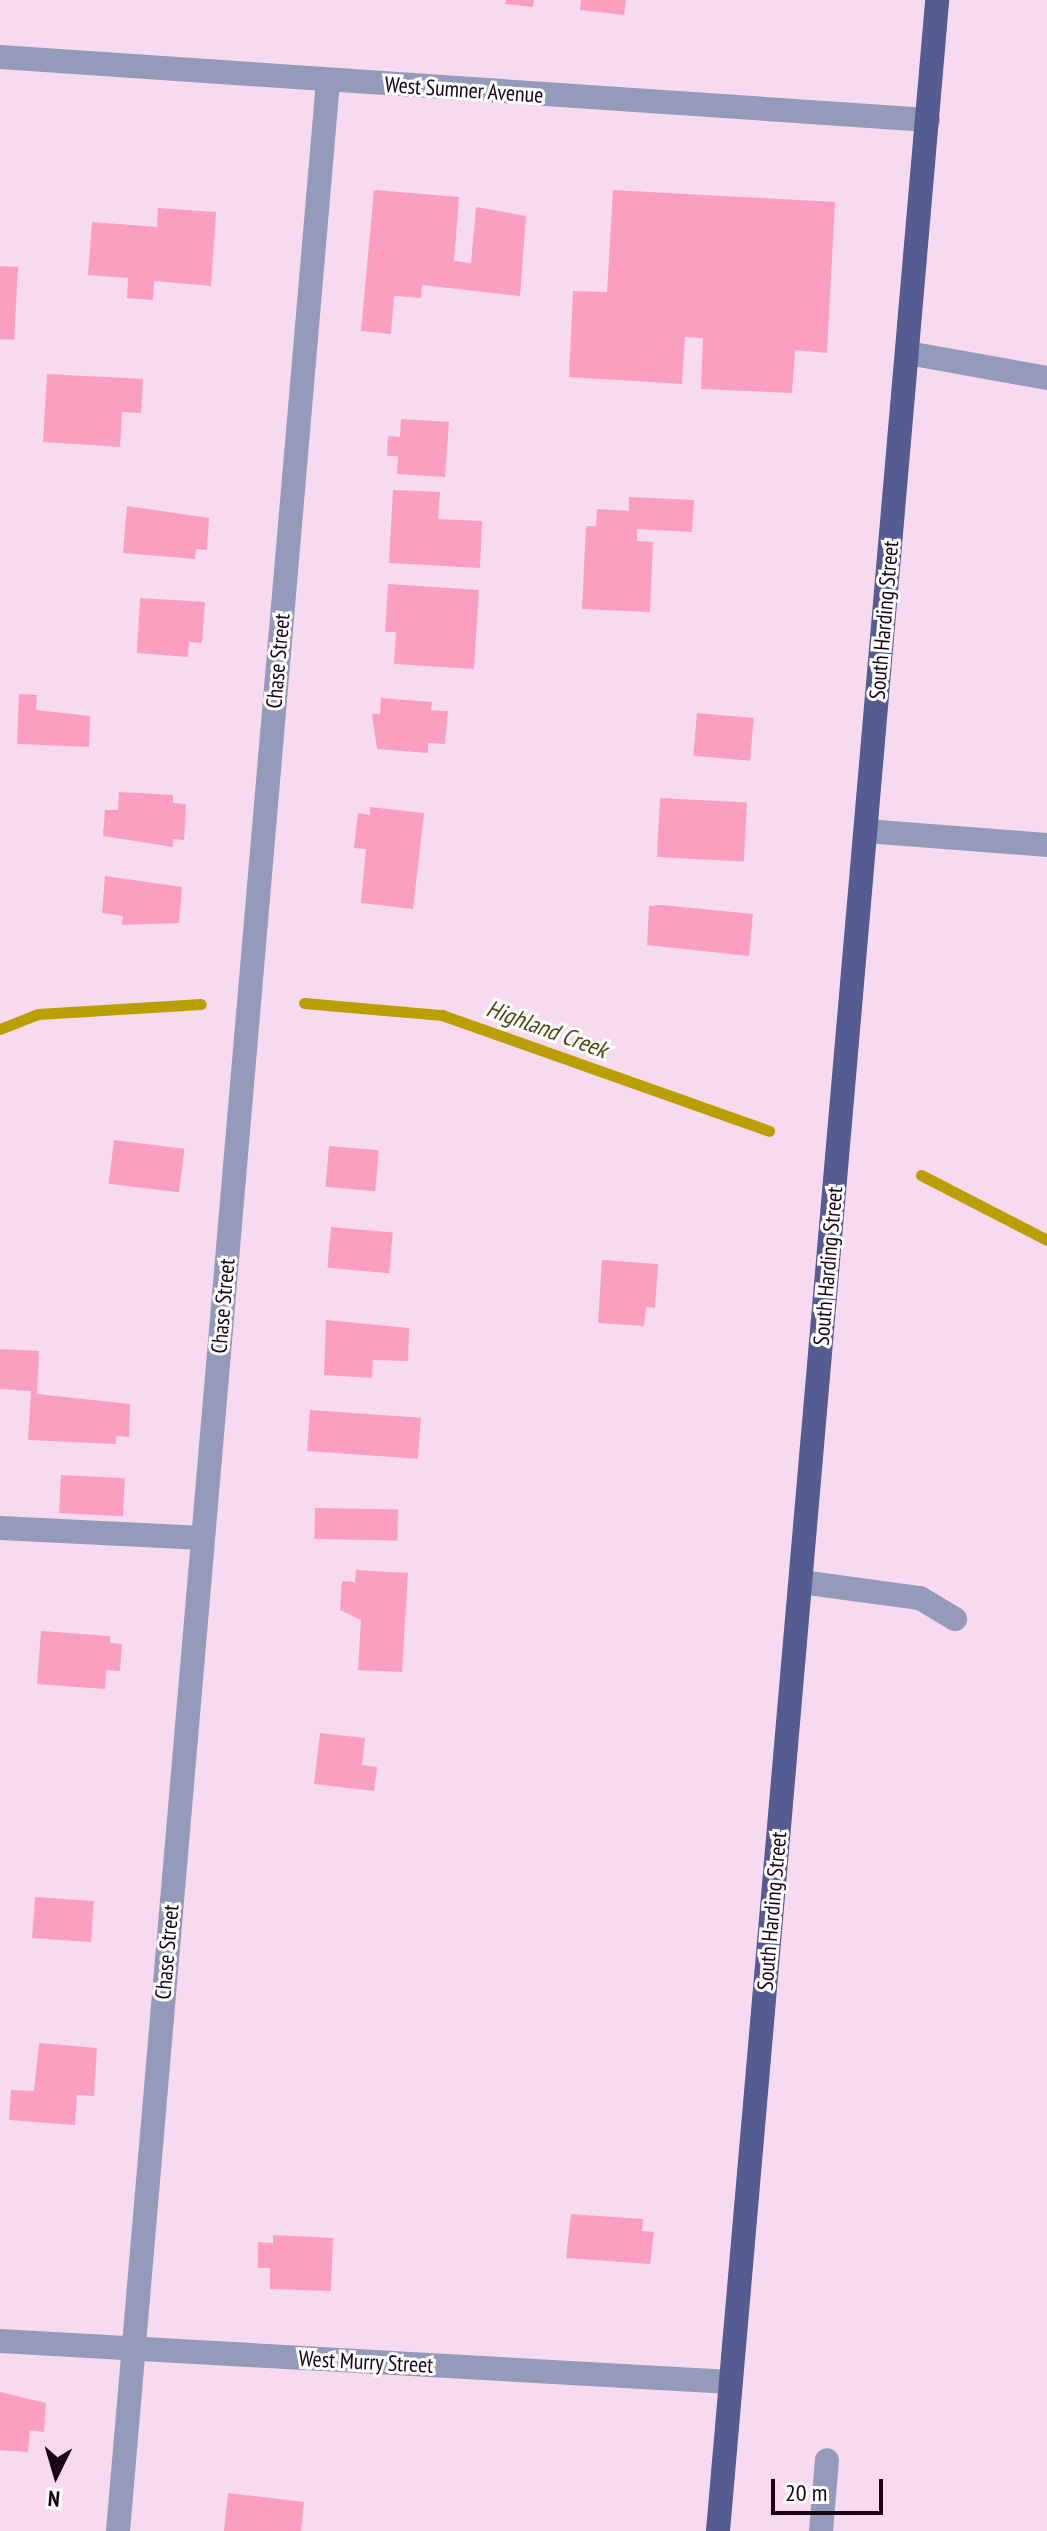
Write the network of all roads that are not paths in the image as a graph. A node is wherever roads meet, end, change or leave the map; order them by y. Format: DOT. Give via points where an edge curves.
graph roads {
  1 [pos="937,0"];
  2 [pos="0,57"];
  3 [pos="328,82"];
  4 [pos="928,120"];
  5 [pos="908,353"];
  6 [pos="1047,378"];
  7 [pos="866,831"];
  8 [pos="1047,845"];
  9 [pos="0,1528"];
  10 [pos="203,1538"];
  11 [pos="801,1582"];
  12 [pos="955,1619"];
  13 [pos="0,2341"];
  14 [pos="133,2349"];
  15 [pos="731,2382"];
  16 [pos="827,2460"];
  17 [pos="118,2531"];
  18 [pos="718,2531"];
  19 [pos="821,2531"];
  1 -- 4 [label="main road, South Harding Street"];
  2 -- 3 [label="street, West Sumner Avenue"];
  3 -- 4 [label="street, West Sumner Avenue"];
  3 -- 10 [label="street, Chase Street"];
  4 -- 5 [label="main road, South Harding Street"];
  5 -- 6 [label="street"];
  5 -- 7 [label="main road, South Harding Street"];
  7 -- 8 [label="street"];
  7 -- 11 [label="main road, South Harding Street"];
  9 -- 10 [label="street"];
  10 -- 14 [label="street, Chase Street"];
  11 -- 12 [label="street" via="920,1598"];
  11 -- 15 [label="main road, South Harding Street"];
  13 -- 14 [label="street, West Murry Street"];
  14 -- 15 [label="street, West Murry Street"];
  14 -- 17 [label="street, Chase Street"];
  15 -- 18 [label="main road, South Harding Street"];
  16 -- 19 [label="street"];
}
